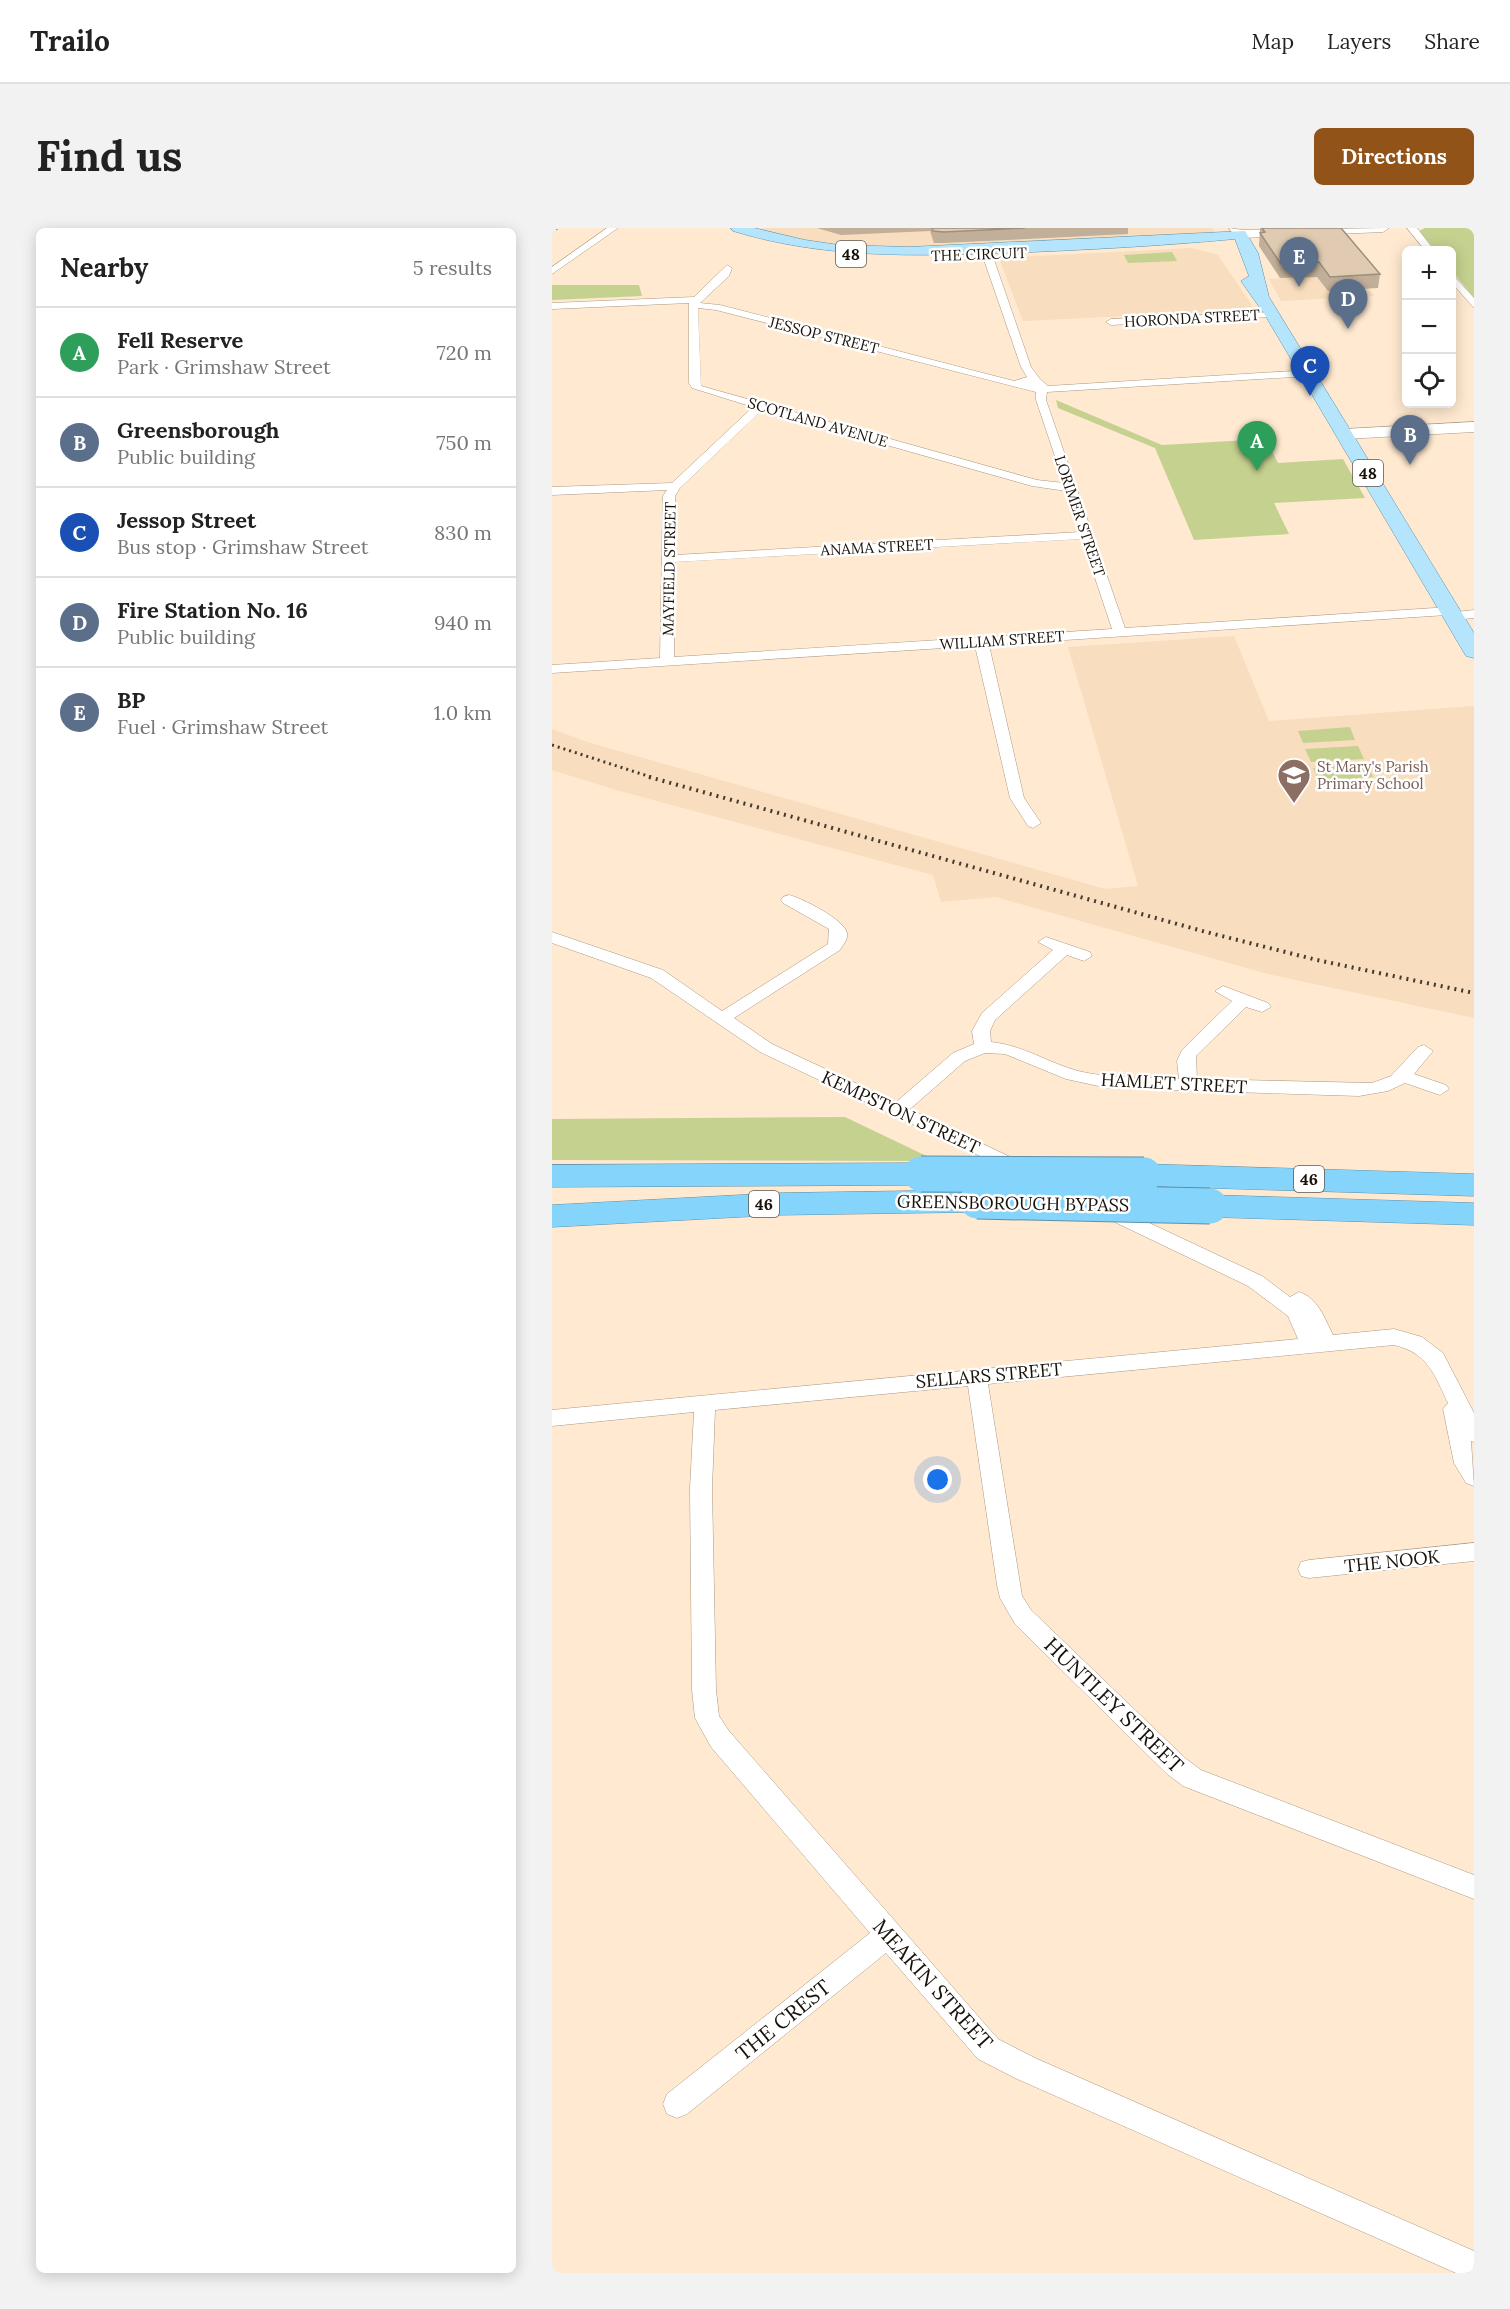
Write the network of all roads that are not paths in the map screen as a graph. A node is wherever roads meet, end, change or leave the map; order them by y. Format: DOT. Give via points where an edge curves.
graph roads {
  1 [pos="613,228"];
  2 [pos="1383,228"];
  3 [pos="1412,228"];
  4 [pos="731,230"];
  5 [pos="1232,242"];
  6 [pos="1427,246"];
  7 [pos="985,251"];
  8 [pos="727,268"];
  9 [pos="552,271"];
  10 [pos="1456,282"];
  11 [pos="1262,296"];
  12 [pos="694,303"];
  13 [pos="1474,305"];
  14 [pos="552,306"];
  15 [pos="1273,314"];
  16 [pos="1111,322"];
  17 [pos="1309,374"];
  18 [pos="1034,387"];
  19 [pos="760,406"];
  20 [pos="1474,427"];
  21 [pos="1345,434"];
  22 [pos="675,486"];
  23 [pos="1070,488"];
  24 [pos="552,491"];
  25 [pos="1086,535"];
  26 [pos="668,560"];
  27 [pos="1452,614"];
  28 [pos="1474,614"];
  29 [pos="1120,632"];
  30 [pos="981,641"];
  31 [pos="1474,651"];
  32 [pos="667,662"];
  33 [pos="553,669"];
  34 [pos="1033,823"];
  35 [pos="774,909"];
  36 [pos="552,937"];
  37 [pos="1046,942"];
  38 [pos="1064,949"];
  39 [pos="1084,956"];
  40 [pos="1223,991"];
  41 [pos="1243,1000"];
  42 [pos="1262,1007"];
  43 [pos="721,1019"];
  44 [pos="983,1047"];
  45 [pos="1424,1050"];
  46 [pos="1403,1076"];
  47 [pos="1189,1086"];
  48 [pos="1440,1089"];
  49 [pos="897,1111"];
  50 [pos="552,1176"];
  51 [pos="1474,1185"];
  52 [pos="1474,1214"];
  53 [pos="552,1216"];
  54 [pos="1318,1343"];
  55 [pos="977,1377"];
  56 [pos="1452,1395"];
  57 [pos="698,1404"];
  58 [pos="552,1418"];
  59 [pos="1474,1434"];
  60 [pos="1474,1477"];
  61 [pos="1474,1552"];
  62 [pos="1309,1569"];
  63 [pos="1474,1887"];
  64 [pos="888,1935"];
  65 [pos="677,2104"];
  66 [pos="1474,2266"];
  1 -- 9 [label="street"];
  2 -- 5 [label="street" via="1283,233"];
  3 -- 6 [label="street"];
  4 -- 7 [label="main road, THE CIRCUIT / 48" via="775,246 822,253"];
  5 -- 7 [label="main road, THE CIRCUIT / 48"];
  5 -- 7 [label="main road, THE CIRCUIT / 48"];
  5 -- 11 [label="main road, 48" via="1250,283"];
  5 -- 11 [label="main road, 48" via="1260,281"];
  7 -- 18 [label="street, LORIMER STREET"];
  8 -- 12 [label="street" via="726,274"];
  10 -- 13 [label="street"];
  11 -- 15 [label="main road, 48"];
  12 -- 14 [label="street, JESSOP STREET"];
  12 -- 18 [label="street, JESSOP STREET"];
  12 -- 19 [label="street, SCOTLAND AVENUE" via="694,385"];
  15 -- 16 [label="street, HORONDA STREET"];
  15 -- 17 [label="main road, 48"];
  17 -- 18 [label="street, JESSOP STREET"];
  17 -- 21 [label="main road, 48"];
  18 -- 23 [label="street, LORIMER STREET"];
  19 -- 22 [label="street, MAYFIELD STREET"];
  19 -- 23 [label="street, SCOTLAND AVENUE" via="1036,483"];
  20 -- 21 [label="street"];
  21 -- 27 [label="main road, 48"];
  22 -- 24 [label="street"];
  22 -- 26 [label="street, MAYFIELD STREET" via="668,503"];
  23 -- 25 [label="street, LORIMER STREET"];
  25 -- 26 [label="street, ANAMA STREET"];
  25 -- 29 [label="street, LORIMER STREET"];
  26 -- 32 [label="street, MAYFIELD STREET"];
  27 -- 28 [label="street, WILLIAM STREET"];
  27 -- 29 [label="street, WILLIAM STREET"];
  27 -- 31 [label="main road, 48"];
  29 -- 30 [label="street, WILLIAM STREET"];
  30 -- 32 [label="street, WILLIAM STREET"];
  30 -- 34 [label="street" via="1017,798"];
  32 -- 33 [label="street, WILLIAM STREET"];
  35 -- 43 [label="street" via="794,897 836,926 838,942"];
  36 -- 43 [label="street, KEMPSTON STREET" via="657,974"];
  37 -- 38 [label="street"];
  38 -- 39 [label="street"];
  38 -- 44 [label="street" via="988,1017 981,1031"];
  40 -- 41 [label="street"];
  41 -- 42 [label="street"];
  41 -- 47 [label="street" via="1186,1057"];
  43 -- 49 [label="street, KEMPSTON STREET" via="766,1048"];
  44 -- 47 [label="street, HAMLET STREET" via="1008,1049 1089,1079"];
  44 -- 49 [label="street" via="959,1056"];
  45 -- 46 [label="street, HAMLET STREET"];
  46 -- 47 [label="street, HAMLET STREET" via="1391,1085 1373,1089"];
  46 -- 48 [label="street"];
  49 -- 54 [label="street, KEMPSTON STREET" via="1255,1281 1296,1311"];
  50 -- 51 [label="highway, GREENSBOROUGH BYPASS / 46, bridge" via="1144,1175"];
  52 -- 53 [label="highway, GREENSBOROUGH BYPASS / 46, bridge" via="977,1202 790,1203"];
  54 -- 55 [label="street, SELLARS STREET"];
  54 -- 56 [label="street, SELLARS STREET" via="1394,1337 1424,1346 1436,1358"];
  55 -- 57 [label="street, SELLARS STREET"];
  55 -- 63 [label="street, HUNTLEY STREET" via="1008,1586 1023,1617 1192,1778"];
  56 -- 59 [label="street"];
  56 -- 60 [label="street" via="1461,1449"];
  57 -- 58 [label="street, SELLARS STREET"];
  57 -- 64 [label="street, MEAKIN STREET" via="695,1454 701,1488 707,1718 720,1739"];
  61 -- 62 [label="street, THE NOOK"];
  64 -- 65 [label="street, THE CREST"];
  64 -- 66 [label="street, MEAKIN STREET" via="988,2049"];
}
